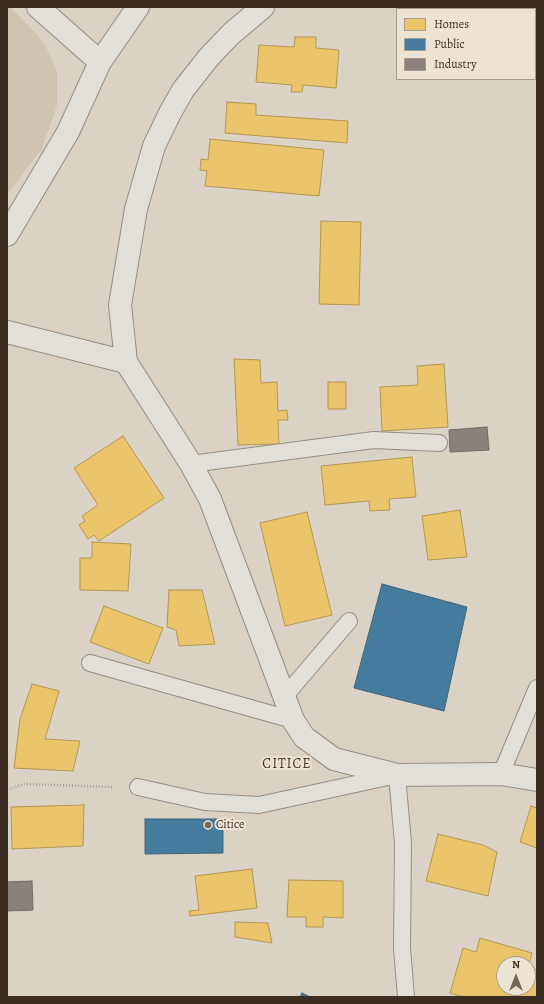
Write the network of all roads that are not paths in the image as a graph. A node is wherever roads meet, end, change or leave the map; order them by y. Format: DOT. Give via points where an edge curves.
graph roads {
  1 [pos="38,7"];
  2 [pos="138,7"];
  3 [pos="263,7"];
  4 [pos="100,62"];
  5 [pos="7,235"];
  6 [pos="7,332"];
  7 [pos="126,362"];
  8 [pos="439,443"];
  9 [pos="192,464"];
  10 [pos="349,621"];
  11 [pos="90,663"];
  12 [pos="537,688"];
  13 [pos="284,697"];
  14 [pos="293,720"];
  15 [pos="501,774"];
  16 [pos="397,775"];
  17 [pos="537,780"];
  18 [pos="138,787"];
  19 [pos="406,997"];
  1 -- 4 [label="street"];
  2 -- 4 [label="street"];
  3 -- 7 [label="street" via="231,34 183,90 154,146 136,209 120,305"];
  4 -- 5 [label="street" via="68,132"];
  6 -- 7 [label="street"];
  7 -- 9 [label="street"];
  8 -- 9 [label="lane" via="374,440"];
  9 -- 13 [label="street" via="210,499"];
  10 -- 13 [label="lane"];
  11 -- 14 [label="lane"];
  12 -- 15 [label="lane"];
  13 -- 14 [label="street"];
  14 -- 16 [label="street" via="304,737 334,759"];
  15 -- 16 [label="street"];
  15 -- 17 [label="street"];
  16 -- 18 [label="lane" via="259,805 205,802"];
  16 -- 19 [label="lane" via="403,844 402,948"];
}
